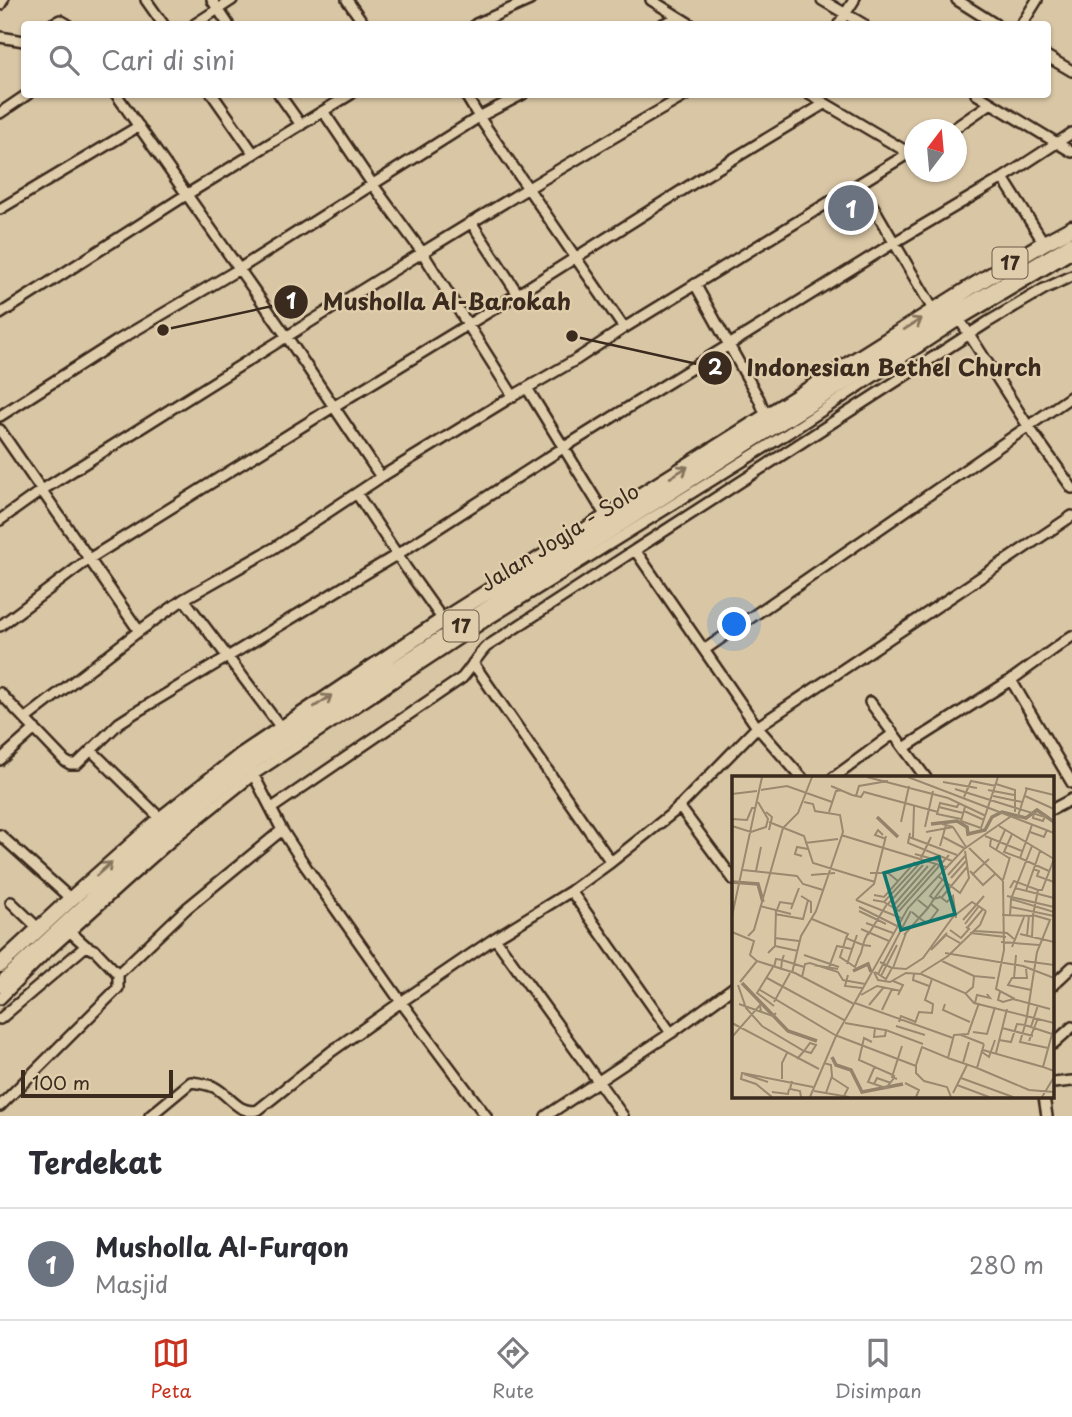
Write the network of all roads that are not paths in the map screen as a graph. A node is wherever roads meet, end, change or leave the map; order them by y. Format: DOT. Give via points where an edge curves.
graph roads {
  1 [pos="3,0"];
  2 [pos="146,0"];
  3 [pos="232,0"];
  4 [pos="347,0"];
  5 [pos="530,0"];
  6 [pos="651,0"];
  7 [pos="822,0"];
  8 [pos="854,0"];
  9 [pos="1037,0"];
  10 [pos="962,1"];
  11 [pos="215,4"];
  12 [pos="0,5"];
  13 [pos="846,14"];
  14 [pos="678,18"];
  15 [pos="161,21"];
  16 [pos="198,21"];
  17 [pos="226,21"];
  18 [pos="362,21"];
  19 [pos="483,21"];
  20 [pos="670,21"];
  21 [pos="684,21"];
  22 [pos="841,21"];
  23 [pos="858,21"];
  24 [pos="991,21"];
  25 [pos="1024,21"];
  26 [pos="0,37"];
  27 [pos="21,40"];
  28 [pos="1051,59"];
  29 [pos="1072,71"];
  30 [pos="22,98"];
  31 [pos="119,98"];
  32 [pos="215,98"];
  33 [pos="282,98"];
  34 [pos="344,98"];
  35 [pos="467,98"];
  36 [pos="515,98"];
  37 [pos="681,98"];
  38 [pos="814,98"];
  39 [pos="983,98"];
  40 [pos="991,103"];
  41 [pos="824,104"];
  42 [pos="323,111"];
  43 [pos="0,113"];
  44 [pos="479,117"];
  45 [pos="967,120"];
  46 [pos="301,125"];
  47 [pos="139,126"];
  48 [pos="1072,133"];
  49 [pos="1057,142"];
  50 [pos="904,148"];
  51 [pos="1072,152"];
  52 [pos="254,154"];
  53 [pos="904,157"];
  54 [pos="1003,178"];
  55 [pos="860,184"];
  56 [pos="373,185"];
  57 [pos="529,188"];
  58 [pos="186,195"];
  59 [pos="0,209"];
  60 [pos="471,222"];
  61 [pos="1072,228"];
  62 [pos="895,242"];
  63 [pos="1044,243"];
  64 [pos="1072,244"];
  65 [pos="422,252"];
  66 [pos="1072,253"];
  67 [pos="575,259"];
  68 [pos="239,269"];
  69 [pos="1072,276"];
  70 [pos="695,284"];
  71 [pos="518,295"];
  72 [pos="934,311"];
  73 [pos="955,311"];
  74 [pos="1,312"];
  75 [pos="467,326"];
  76 [pos="624,328"];
  77 [pos="969,335"];
  78 [pos="287,337"];
  79 [pos="729,345"];
  80 [pos="527,388"];
  81 [pos="513,396"];
  82 [pos="1072,396"];
  83 [pos="333,407"];
  84 [pos="0,416"];
  85 [pos="766,416"];
  86 [pos="1028,426"];
  87 [pos="0,430"];
  88 [pos="563,448"];
  89 [pos="381,477"];
  90 [pos="1072,488"];
  91 [pos="41,490"];
  92 [pos="357,494"];
  93 [pos="1072,516"];
  94 [pos="607,517"];
  95 [pos="0,520"];
  96 [pos="635,550"];
  97 [pos="398,554"];
  98 [pos="89,559"];
  99 [pos="184,598"];
  100 [pos="443,620"];
  101 [pos="0,626"];
  102 [pos="139,631"];
  103 [pos="1072,636"];
  104 [pos="704,650"];
  105 [pos="228,658"];
  106 [pos="473,663"];
  107 [pos="1011,680"];
  108 [pos="0,693"];
  109 [pos="870,702"];
  110 [pos="25,719"];
  111 [pos="757,727"];
  112 [pos="35,729"];
  113 [pos="282,729"];
  114 [pos="893,734"];
  115 [pos="904,748"];
  116 [pos="91,750"];
  117 [pos="0,760"];
  118 [pos="248,765"];
  119 [pos="800,776"];
  120 [pos="836,776"];
  121 [pos="925,776"];
  122 [pos="1072,783"];
  123 [pos="1072,799"];
  124 [pos="679,806"];
  125 [pos="272,808"];
  126 [pos="1054,808"];
  127 [pos="161,819"];
  128 [pos="282,830"];
  129 [pos="0,835"];
  130 [pos="611,862"];
  131 [pos="732,877"];
  132 [pos="571,891"];
  133 [pos="71,899"];
  134 [pos="11,902"];
  135 [pos="67,929"];
  136 [pos="40,930"];
  137 [pos="495,937"];
  138 [pos="86,946"];
  139 [pos="0,965"];
  140 [pos="1072,967"];
  141 [pos="118,974"];
  142 [pos="1054,984"];
  143 [pos="0,985"];
  144 [pos="732,988"];
  145 [pos="0,999"];
  146 [pos="401,1002"];
  147 [pos="0,1019"];
  148 [pos="1072,1027"];
  149 [pos="671,1033"];
  150 [pos="1054,1043"];
  151 [pos="1072,1081"];
  152 [pos="599,1082"];
  153 [pos="1054,1083"];
  154 [pos="1044,1098"];
  155 [pos="0,1106"];
  156 [pos="150,1116"];
  157 [pos="486,1116"];
  158 [pos="546,1116"];
  159 [pos="623,1116"];
  160 [pos="1047,1116"];
  1 -- 12 [label="street"];
  2 -- 15 [label="street"];
  3 -- 11 [label="street"];
  4 -- 18 [label="street"];
  5 -- 19 [label="street"];
  6 -- 14 [label="street"];
  7 -- 13 [label="street"];
  8 -- 13 [label="street"];
  9 -- 25 [label="street"];
  10 -- 24 [label="street"];
  11 -- 16 [label="street"];
  11 -- 17 [label="street"];
  13 -- 22 [label="street"];
  13 -- 23 [label="street"];
  14 -- 20 [label="street"];
  14 -- 21 [label="street"];
  26 -- 27 [label="street"];
  28 -- 29 [label="street"];
  30 -- 43 [label="street"];
  31 -- 47 [label="street"];
  32 -- 52 [label="street"];
  33 -- 46 [label="street"];
  34 -- 42 [label="street"];
  35 -- 44 [label="street"];
  36 -- 44 [label="street"];
  37 -- 57 [label="street"];
  38 -- 41 [label="street"];
  39 -- 40 [label="street"];
  40 -- 45 [label="street"];
  40 -- 49 [label="street"];
  41 -- 50 [label="street"];
  41 -- 67 [label="street"];
  42 -- 46 [label="street"];
  42 -- 56 [label="street"];
  44 -- 56 [label="street"];
  44 -- 57 [label="street"];
  46 -- 52 [label="street"];
  47 -- 58 [label="street"];
  47 -- 59 [label="street"];
  48 -- 49 [label="street"];
  49 -- 51 [label="street"];
  49 -- 54 [label="street"];
  52 -- 58 [label="street"];
  53 -- 55 [label="street"];
  54 -- 62 [label="street"];
  54 -- 63 [label="street"];
  55 -- 62 [label="street"];
  55 -- 70 [label="street"];
  56 -- 65 [label="street"];
  56 -- 68 [label="street"];
  57 -- 60 [label="street"];
  57 -- 67 [label="street"];
  58 -- 68 [label="street"];
  58 -- 74 [label="street"];
  60 -- 65 [label="street"];
  60 -- 71 [label="street"];
  61 -- 63 [label="highway, Jalan Jogja - Solo / 17"];
  62 -- 72 [label="street"];
  62 -- 79 [label="street"];
  63 -- 73 [label="highway, Jalan Jogja - Solo / 17"];
  64 -- 73 [label="highway, Jalan Jogja - Solo / 17"];
  65 -- 75 [label="street"];
  65 -- 78 [label="street"];
  66 -- 73 [label="street"];
  67 -- 71 [label="street"];
  67 -- 76 [label="street"];
  68 -- 78 [label="street"];
  68 -- 84 [label="street"];
  69 -- 77 [label="street"];
  70 -- 76 [label="street"];
  70 -- 79 [label="street"];
  71 -- 75 [label="street"];
  72 -- 73 [label="highway, Jalan Jogja - Solo / 17"];
  85 -- 72 [label="highway, Jalan Jogja - Solo / 17, one-way"];
  73 -- 77 [label="street"];
  73 -- 118 [label="highway, Jalan Jogja - Solo / 17" via="925,337"];
  75 -- 81 [label="street"];
  75 -- 83 [label="street"];
  76 -- 80 [label="street"];
  77 -- 86 [label="street"];
  77 -- 96 [label="street"];
  78 -- 83 [label="street"];
  78 -- 91 [label="street"];
  79 -- 85 [label="street"];
  79 -- 88 [label="street"];
  80 -- 81 [label="street"];
  80 -- 88 [label="street"];
  81 -- 89 [label="street"];
  82 -- 86 [label="street"];
  83 -- 89 [label="street"];
  83 -- 98 [label="street"];
  94 -- 85 [label="highway, Jalan Jogja - Solo / 17, one-way"];
  86 -- 90 [label="street"];
  86 -- 104 [label="street"];
  87 -- 91 [label="street"];
  88 -- 94 [label="street"];
  88 -- 97 [label="street"];
  89 -- 92 [label="street"];
  91 -- 95 [label="street"];
  91 -- 98 [label="street"];
  92 -- 97 [label="street"];
  92 -- 99 [label="street" via="274,548"];
  93 -- 111 [label="street"];
  94 -- 100 [label="highway, Jalan Jogja - Solo / 17"];
  96 -- 104 [label="street"];
  96 -- 106 [label="street" via="486,646"];
  97 -- 100 [label="street"];
  97 -- 105 [label="street"];
  98 -- 101 [label="street"];
  98 -- 102 [label="street"];
  99 -- 102 [label="street"];
  99 -- 105 [label="street"];
  113 -- 100 [label="highway, Jalan Jogja - Solo / 17, one-way"];
  102 -- 110 [label="street"];
  103 -- 107 [label="street"];
  104 -- 111 [label="street"];
  105 -- 113 [label="street"];
  105 -- 116 [label="street" via="119,723"];
  106 -- 125 [label="street" via="462,678"];
  106 -- 130 [label="street"];
  107 -- 115 [label="street"];
  107 -- 122 [label="street"];
  108 -- 110 [label="street"];
  109 -- 114 [label="street"];
  110 -- 112 [label="street"];
  111 -- 119 [label="street"];
  111 -- 124 [label="street"];
  112 -- 116 [label="street" via="70,764 77,764"];
  112 -- 117 [label="street"];
  113 -- 118 [label="highway, Jalan Jogja - Solo / 17"];
  114 -- 115 [label="street"];
  114 -- 120 [label="street"];
  115 -- 121 [label="street"];
  116 -- 127 [label="street"];
  118 -- 125 [label="street"];
  118 -- 127 [label="highway, Jalan Jogja - Solo / 17"];
  118 -- 135 [label="highway, Jalan Jogja - Solo / 17" via="121,872"];
  123 -- 126 [label="street"];
  124 -- 130 [label="street"];
  124 -- 131 [label="street"];
  125 -- 128 [label="street"];
  133 -- 127 [label="highway, Jalan Jogja - Solo / 17, one-way"];
  128 -- 141 [label="street" via="187,908"];
  128 -- 146 [label="street"];
  129 -- 133 [label="street"];
  130 -- 132 [label="street"];
  132 -- 137 [label="street"];
  132 -- 149 [label="street"];
  133 -- 136 [label="highway, Jalan Jogja - Solo / 17"];
  134 -- 136 [label="street"];
  135 -- 138 [label="street"];
  135 -- 143 [label="highway, Jalan Jogja - Solo / 17"];
  135 -- 145 [label="street"];
  136 -- 139 [label="highway, Jalan Jogja - Solo / 17"];
  137 -- 146 [label="street"];
  137 -- 152 [label="street"];
  138 -- 141 [label="street"];
  138 -- 147 [label="street"];
  140 -- 142 [label="street"];
  141 -- 155 [label="street" via="118,988"];
  144 -- 149 [label="street"];
  146 -- 156 [label="street" via="258,1110 242,1110 216,1088 191,1082"];
  146 -- 157 [label="street"];
  148 -- 150 [label="street"];
  149 -- 152 [label="street"];
  151 -- 153 [label="street"];
  152 -- 158 [label="street"];
  152 -- 159 [label="street"];
  154 -- 160 [label="street"];
}
